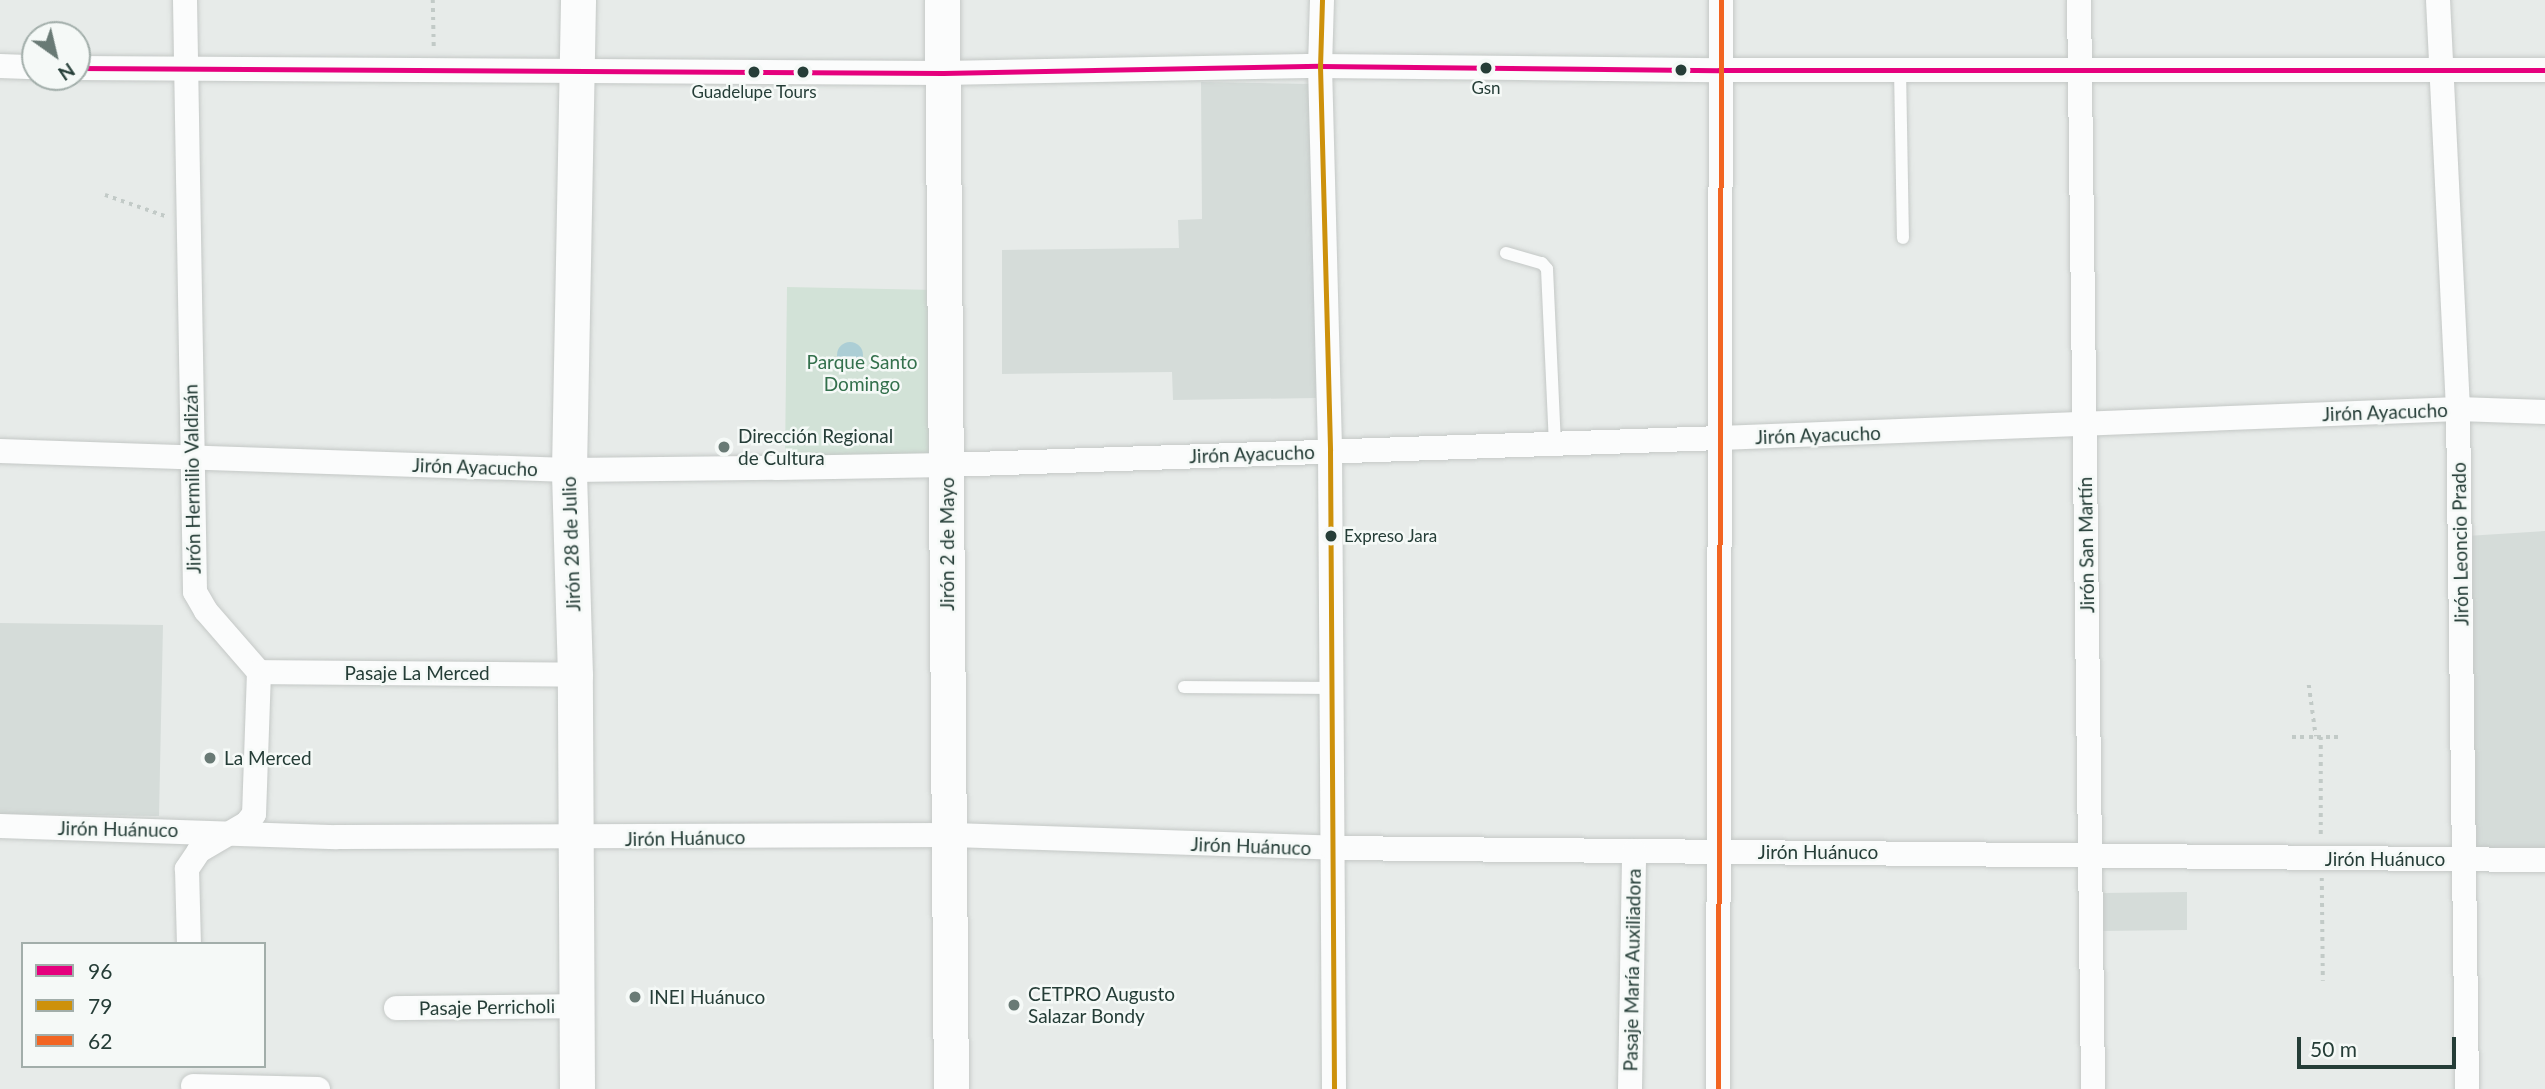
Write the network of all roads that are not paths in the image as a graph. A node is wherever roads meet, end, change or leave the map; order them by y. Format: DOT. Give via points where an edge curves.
graph roads {
  1 [pos="185,0"];
  2 [pos="578,0"];
  3 [pos="942,0"];
  4 [pos="1322,0"];
  5 [pos="1721,0"];
  6 [pos="2079,0"];
  7 [pos="2438,0"];
  8 [pos="0,66"];
  9 [pos="1320,66"];
  10 [pos="21,67"];
  11 [pos="91,68"];
  12 [pos="1900,69"];
  13 [pos="2079,69"];
  14 [pos="184,70"];
  15 [pos="1719,70"];
  16 [pos="2545,70"];
  17 [pos="577,71"];
  18 [pos="2440,71"];
  19 [pos="943,73"];
  20 [pos="1903,238"];
  21 [pos="1506,253"];
  22 [pos="2458,409"];
  23 [pos="2545,412"];
  24 [pos="2084,424"];
  25 [pos="1720,438"];
  26 [pos="1555,442"];
  27 [pos="0,451"];
  28 [pos="1330,451"];
  29 [pos="191,458"];
  30 [pos="947,465"];
  31 [pos="569,470"];
  32 [pos="259,672"];
  33 [pos="575,675"];
  34 [pos="1184,687"];
  35 [pos="1330,688"];
  36 [pos="0,826"];
  37 [pos="230,831"];
  38 [pos="950,835"];
  39 [pos="576,839"];
  40 [pos="1332,848"];
  41 [pos="1634,851"];
  42 [pos="1720,852"];
  43 [pos="2090,853"];
  44 [pos="2465,858"];
  45 [pos="2545,860"];
  46 [pos="189,942"];
  47 [pos="578,1006"];
  48 [pos="396,1008"];
  49 [pos="193,1081"];
  50 [pos="318,1089"];
  51 [pos="577,1089"];
  52 [pos="951,1089"];
  53 [pos="1334,1089"];
  54 [pos="1630,1089"];
  55 [pos="1718,1089"];
  56 [pos="2094,1089"];
  57 [pos="2467,1089"];
  1 -- 14 [label="street, Jirón Hermilio Valdizán"];
  2 -- 17 [label="street, Jirón 28 de Julio"];
  3 -- 19 [label="street, Jirón 2 de Mayo"];
  4 -- 9 [label="street"];
  5 -- 15 [label="street"];
  6 -- 13 [label="street, Jirón San Martín"];
  7 -- 18 [label="street, Jirón Leoncio Prado"];
  8 -- 10 [label="street"];
  9 -- 15 [label="street"];
  9 -- 19 [label="street"];
  9 -- 28 [label="street"];
  11 -- 14 [label="street"];
  12 -- 13 [label="street"];
  12 -- 15 [label="street"];
  12 -- 20 [label="lane"];
  13 -- 18 [label="street"];
  13 -- 24 [label="street, Jirón San Martín"];
  14 -- 17 [label="street"];
  14 -- 29 [label="street, Jirón Hermilio Valdizán"];
  15 -- 25 [label="street"];
  16 -- 18 [label="street"];
  17 -- 19 [label="street"];
  17 -- 31 [label="street, Jirón 28 de Julio"];
  18 -- 22 [label="street, Jirón Leoncio Prado"];
  19 -- 30 [label="street, Jirón 2 de Mayo"];
  21 -- 26 [label="lane" via="1542,263 1547,269"];
  22 -- 23 [label="street, Jirón Ayacucho"];
  22 -- 24 [label="street, Jirón Ayacucho"];
  22 -- 44 [label="street, Jirón Leoncio Prado"];
  24 -- 25 [label="street, Jirón Ayacucho"];
  24 -- 43 [label="street, Jirón San Martín"];
  25 -- 26 [label="street, Jirón Ayacucho"];
  25 -- 42 [label="street"];
  26 -- 28 [label="street, Jirón Ayacucho"];
  27 -- 29 [label="street, Jirón Ayacucho"];
  28 -- 30 [label="street, Jirón Ayacucho"];
  28 -- 35 [label="street"];
  29 -- 31 [label="street, Jirón Ayacucho"];
  29 -- 32 [label="street, Jirón Hermilio Valdizán" via="195,592"];
  30 -- 31 [label="street, Jirón Ayacucho"];
  30 -- 38 [label="street, Jirón 2 de Mayo"];
  31 -- 33 [label="street, Jirón 28 de Julio"];
  32 -- 33 [label="street, Pasaje La Merced"];
  32 -- 37 [label="street" via="254,814 247,824"];
  33 -- 39 [label="street, Jirón 28 de Julio"];
  34 -- 35 [label="lane"];
  35 -- 40 [label="street"];
  36 -- 37 [label="street, Jirón Huánuco"];
  37 -- 39 [label="street, Jirón Huánuco" via="337,837"];
  37 -- 46 [label="street" via="199,851 187,869"];
  38 -- 39 [label="street, Jirón Huánuco"];
  38 -- 40 [label="street, Jirón Huánuco"];
  38 -- 52 [label="street, Jirón 2 de Mayo"];
  39 -- 47 [label="street, Jirón 28 de Julio"];
  40 -- 41 [label="street, Jirón Huánuco"];
  40 -- 53 [label="street"];
  41 -- 42 [label="street, Jirón Huánuco"];
  41 -- 54 [label="street, Pasaje María Auxiliadora"];
  42 -- 43 [label="street, Jirón Huánuco"];
  42 -- 55 [label="street"];
  43 -- 44 [label="street, Jirón Huánuco"];
  43 -- 56 [label="street, Jirón San Martín"];
  44 -- 45 [label="street, Jirón Huánuco"];
  44 -- 57 [label="street, Jirón Leoncio Prado"];
  47 -- 48 [label="street, Pasaje Perricholi"];
  47 -- 51 [label="street, Jirón 28 de Julio"];
  49 -- 50 [label="street"];
}
